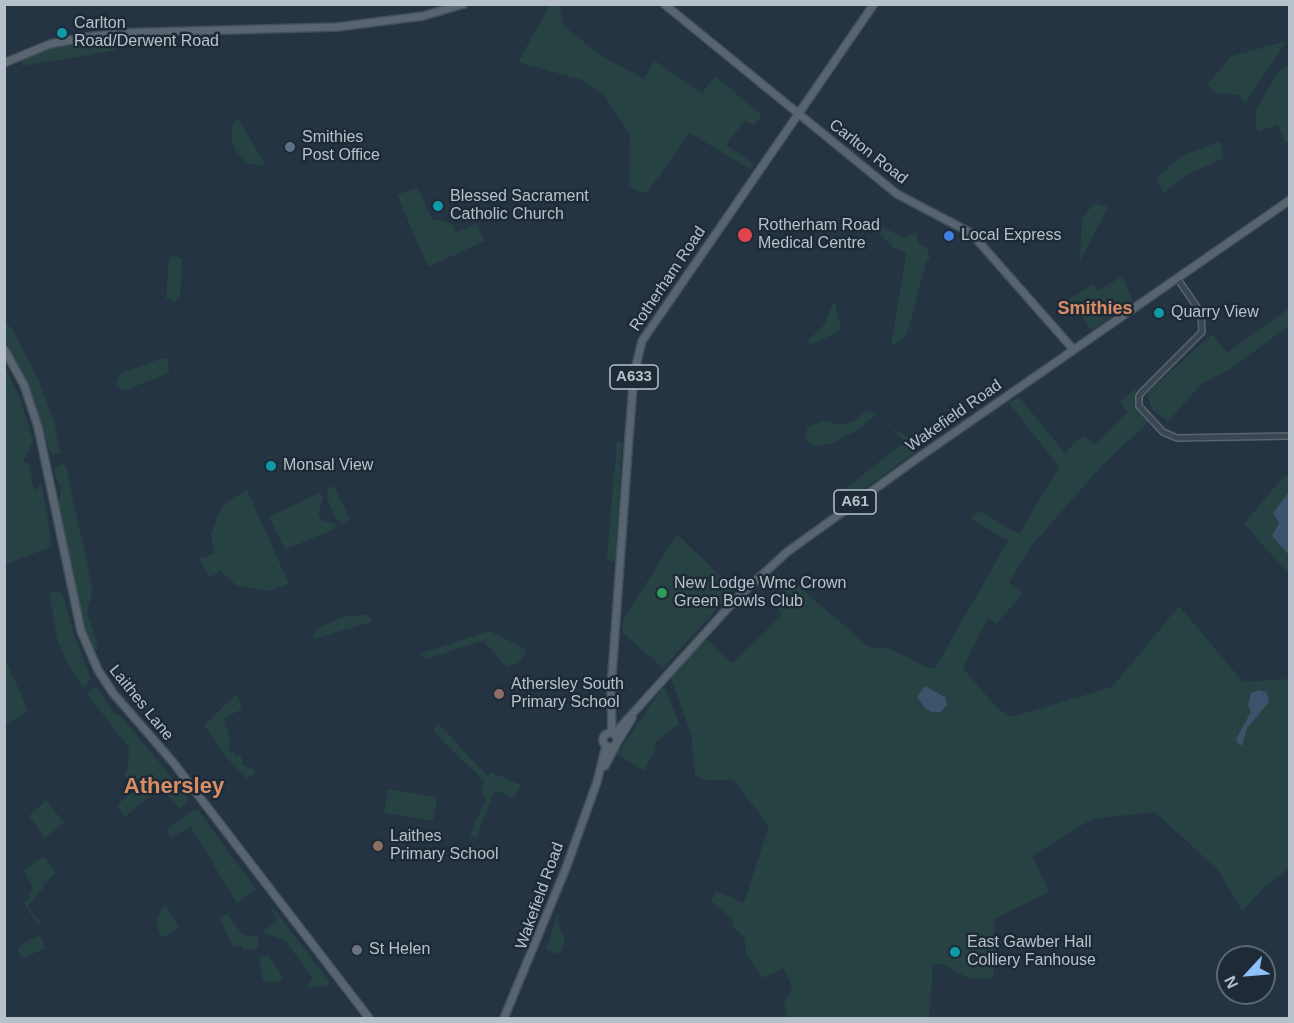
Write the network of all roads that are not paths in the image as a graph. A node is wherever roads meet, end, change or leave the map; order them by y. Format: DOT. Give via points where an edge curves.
graph roads {
  1 [pos="464,4"];
  2 [pos="664,4"];
  3 [pos="874,4"];
  4 [pos="4,63"];
  5 [pos="799,115"];
  6 [pos="1290,200"];
  7 [pos="1177,278"];
  8 [pos="4,349"];
  9 [pos="1073,349"];
  10 [pos="1290,436"];
  11 [pos="658,682"];
  12 [pos="611,688"];
  13 [pos="610,734"];
  14 [pos="617,743"];
  15 [pos="606,746"];
  16 [pos="597,782"];
  17 [pos="369,1018"];
  18 [pos="504,1018"];
  1 -- 4 [label="main road" via="423,16 337,27 87,37 50,44"];
  2 -- 5 [label="main road, Carlton Road"];
  3 -- 5 [label="main road, Rotherham Road / A633"];
  5 -- 9 [label="main road, Carlton Road" via="897,194 972,233"];
  5 -- 12 [label="main road, Rotherham Road / A633" via="642,341 634,374"];
  6 -- 7 [label="main road, Wakefield Road / A61"];
  7 -- 9 [label="main road, Wakefield Road / A61"];
  7 -- 10 [label="street" via="1198,307 1203,326 1198,339 1139,396 1139,405 1163,432 1177,438"];
  8 -- 17 [label="main road, Laithes Lane" via="24,385 38,427 81,631 98,670 112,693 172,761"];
  9 -- 11 [label="main road, Wakefield Road / A61" via="787,552 737,598"];
  11 -- 13 [label="main road, Wakefield Road / A61"];
  11 -- 14 [label="main road, Wakefield Road / A61"];
  12 -- 13 [label="main road, Rotherham Road / A633"];
  12 -- 13 [label="main road, Rotherham Road / A633"];
  13 -- 14 [label="main road"];
  13 -- 15 [label="main road, A61" via="603,739"];
  14 -- 15 [label="main road"];
  14 -- 16 [label="main road, Wakefield Road / A61"];
  15 -- 16 [label="main road, Wakefield Road / A61"];
  16 -- 18 [label="main road, Wakefield Road / A61"];
}
